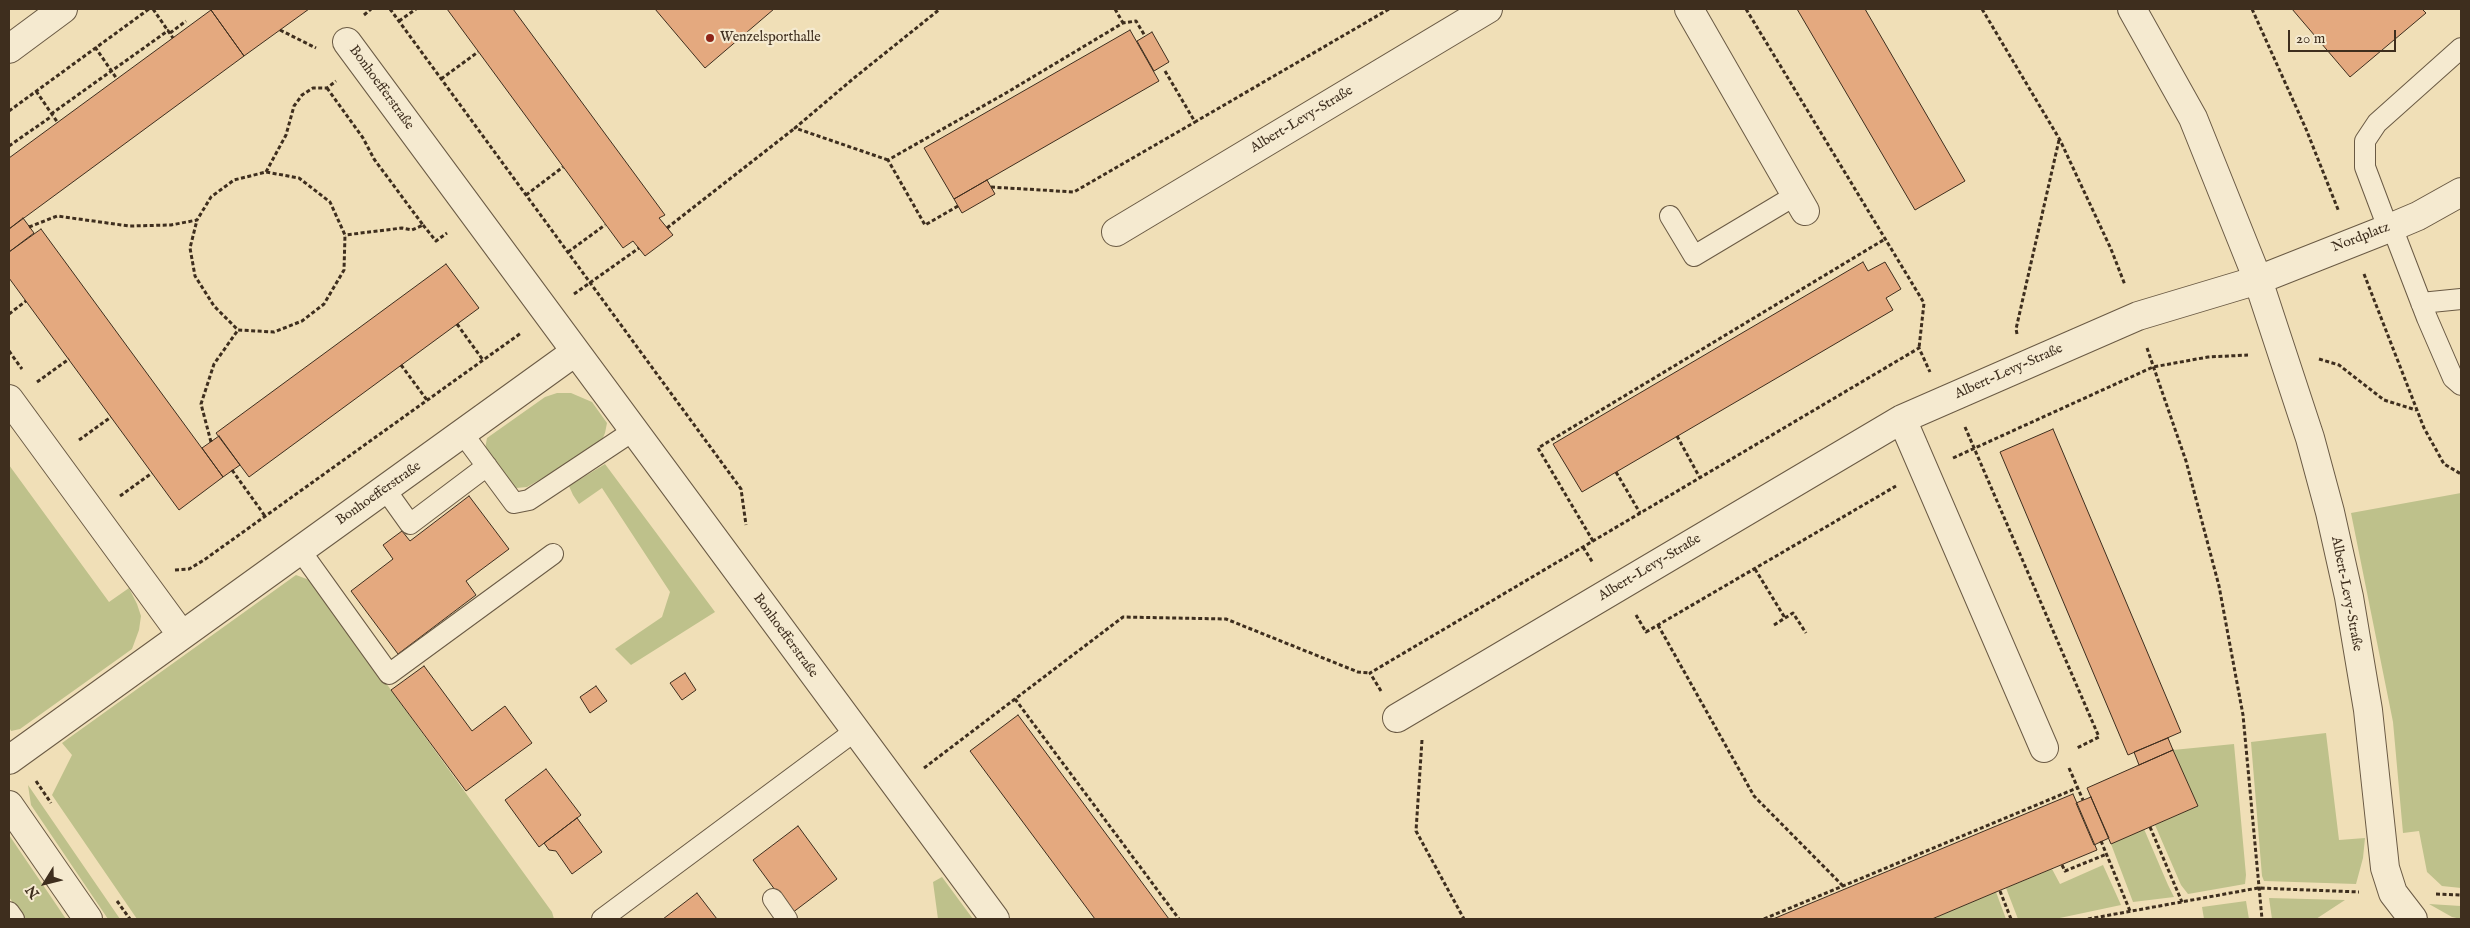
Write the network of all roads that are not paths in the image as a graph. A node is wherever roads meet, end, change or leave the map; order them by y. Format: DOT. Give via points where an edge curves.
graph roads {
  1 [pos="63,9"];
  2 [pos="1488,9"];
  3 [pos="1689,9"];
  4 [pos="2132,9"];
  5 [pos="352,31"];
  6 [pos="9,49"];
  7 [pos="2458,57"];
  8 [pos="2461,192"];
  9 [pos="1800,203"];
  10 [pos="1670,216"];
  11 [pos="2390,227"];
  12 [pos="1116,232"];
  13 [pos="2258,280"];
  14 [pos="2461,299"];
  15 [pos="2421,302"];
  16 [pos="575,352"];
  17 [pos="2461,386"];
  18 [pos="9,399"];
  19 [pos="1902,418"];
  20 [pos="633,431"];
  21 [pos="463,434"];
  22 [pos="487,466"];
  23 [pos="385,490"];
  24 [pos="300,550"];
  25 [pos="553,554"];
  26 [pos="181,634"];
  27 [pos="1397,718"];
  28 [pos="855,731"];
  29 [pos="2044,748"];
  30 [pos="9,760"];
  31 [pos="9,805"];
  32 [pos="773,899"];
  33 [pos="2402,911"];
  34 [pos="9,912"];
  35 [pos="14,919"];
  36 [pos="88,919"];
  37 [pos="602,919"];
  38 [pos="787,919"];
  39 [pos="995,919"];
  1 -- 6 [label="street"];
  2 -- 12 [label="street, Albert-Levy-Straße"];
  3 -- 9 [label="street"];
  4 -- 13 [label="street, Albert-Levy-Straße" via="2193,118"];
  5 -- 16 [label="street, Bonhoefferstraße"];
  7 -- 11 [label="lane" via="2376,124 2364,141 2365,167"];
  8 -- 11 [label="street, Nordplatz" via="2418,216"];
  9 -- 10 [label="lane" via="1694,256"];
  11 -- 13 [label="street, Nordplatz"];
  11 -- 15 [label="lane"];
  13 -- 19 [label="street, Albert-Levy-Straße" via="2138,316"];
  13 -- 33 [label="street, Albert-Levy-Straße" via="2330,512 2349,597 2371,736 2382,848"];
  14 -- 15 [label="lane"];
  15 -- 17 [label="lane" via="2453,378"];
  16 -- 20 [label="street, Bonhoefferstraße"];
  16 -- 21 [label="street, Bonhoefferstraße"];
  18 -- 26 [label="street"];
  19 -- 27 [label="street, Albert-Levy-Straße"];
  19 -- 29 [label="street"];
  20 -- 22 [label="lane" via="529,500 514,503"];
  20 -- 28 [label="street, Bonhoefferstraße"];
  21 -- 22 [label="lane"];
  21 -- 23 [label="street, Bonhoefferstraße"];
  22 -- 23 [label="lane" via="410,524"];
  23 -- 24 [label="street, Bonhoefferstraße"];
  24 -- 25 [label="lane" via="388,674"];
  24 -- 26 [label="street, Bonhoefferstraße"];
  26 -- 30 [label="street, Bonhoefferstraße"];
  28 -- 37 [label="lane"];
  28 -- 39 [label="street, Bonhoefferstraße"];
  31 -- 36 [label="street"];
  32 -- 38 [label="lane"];
  34 -- 35 [label="lane"];
}
